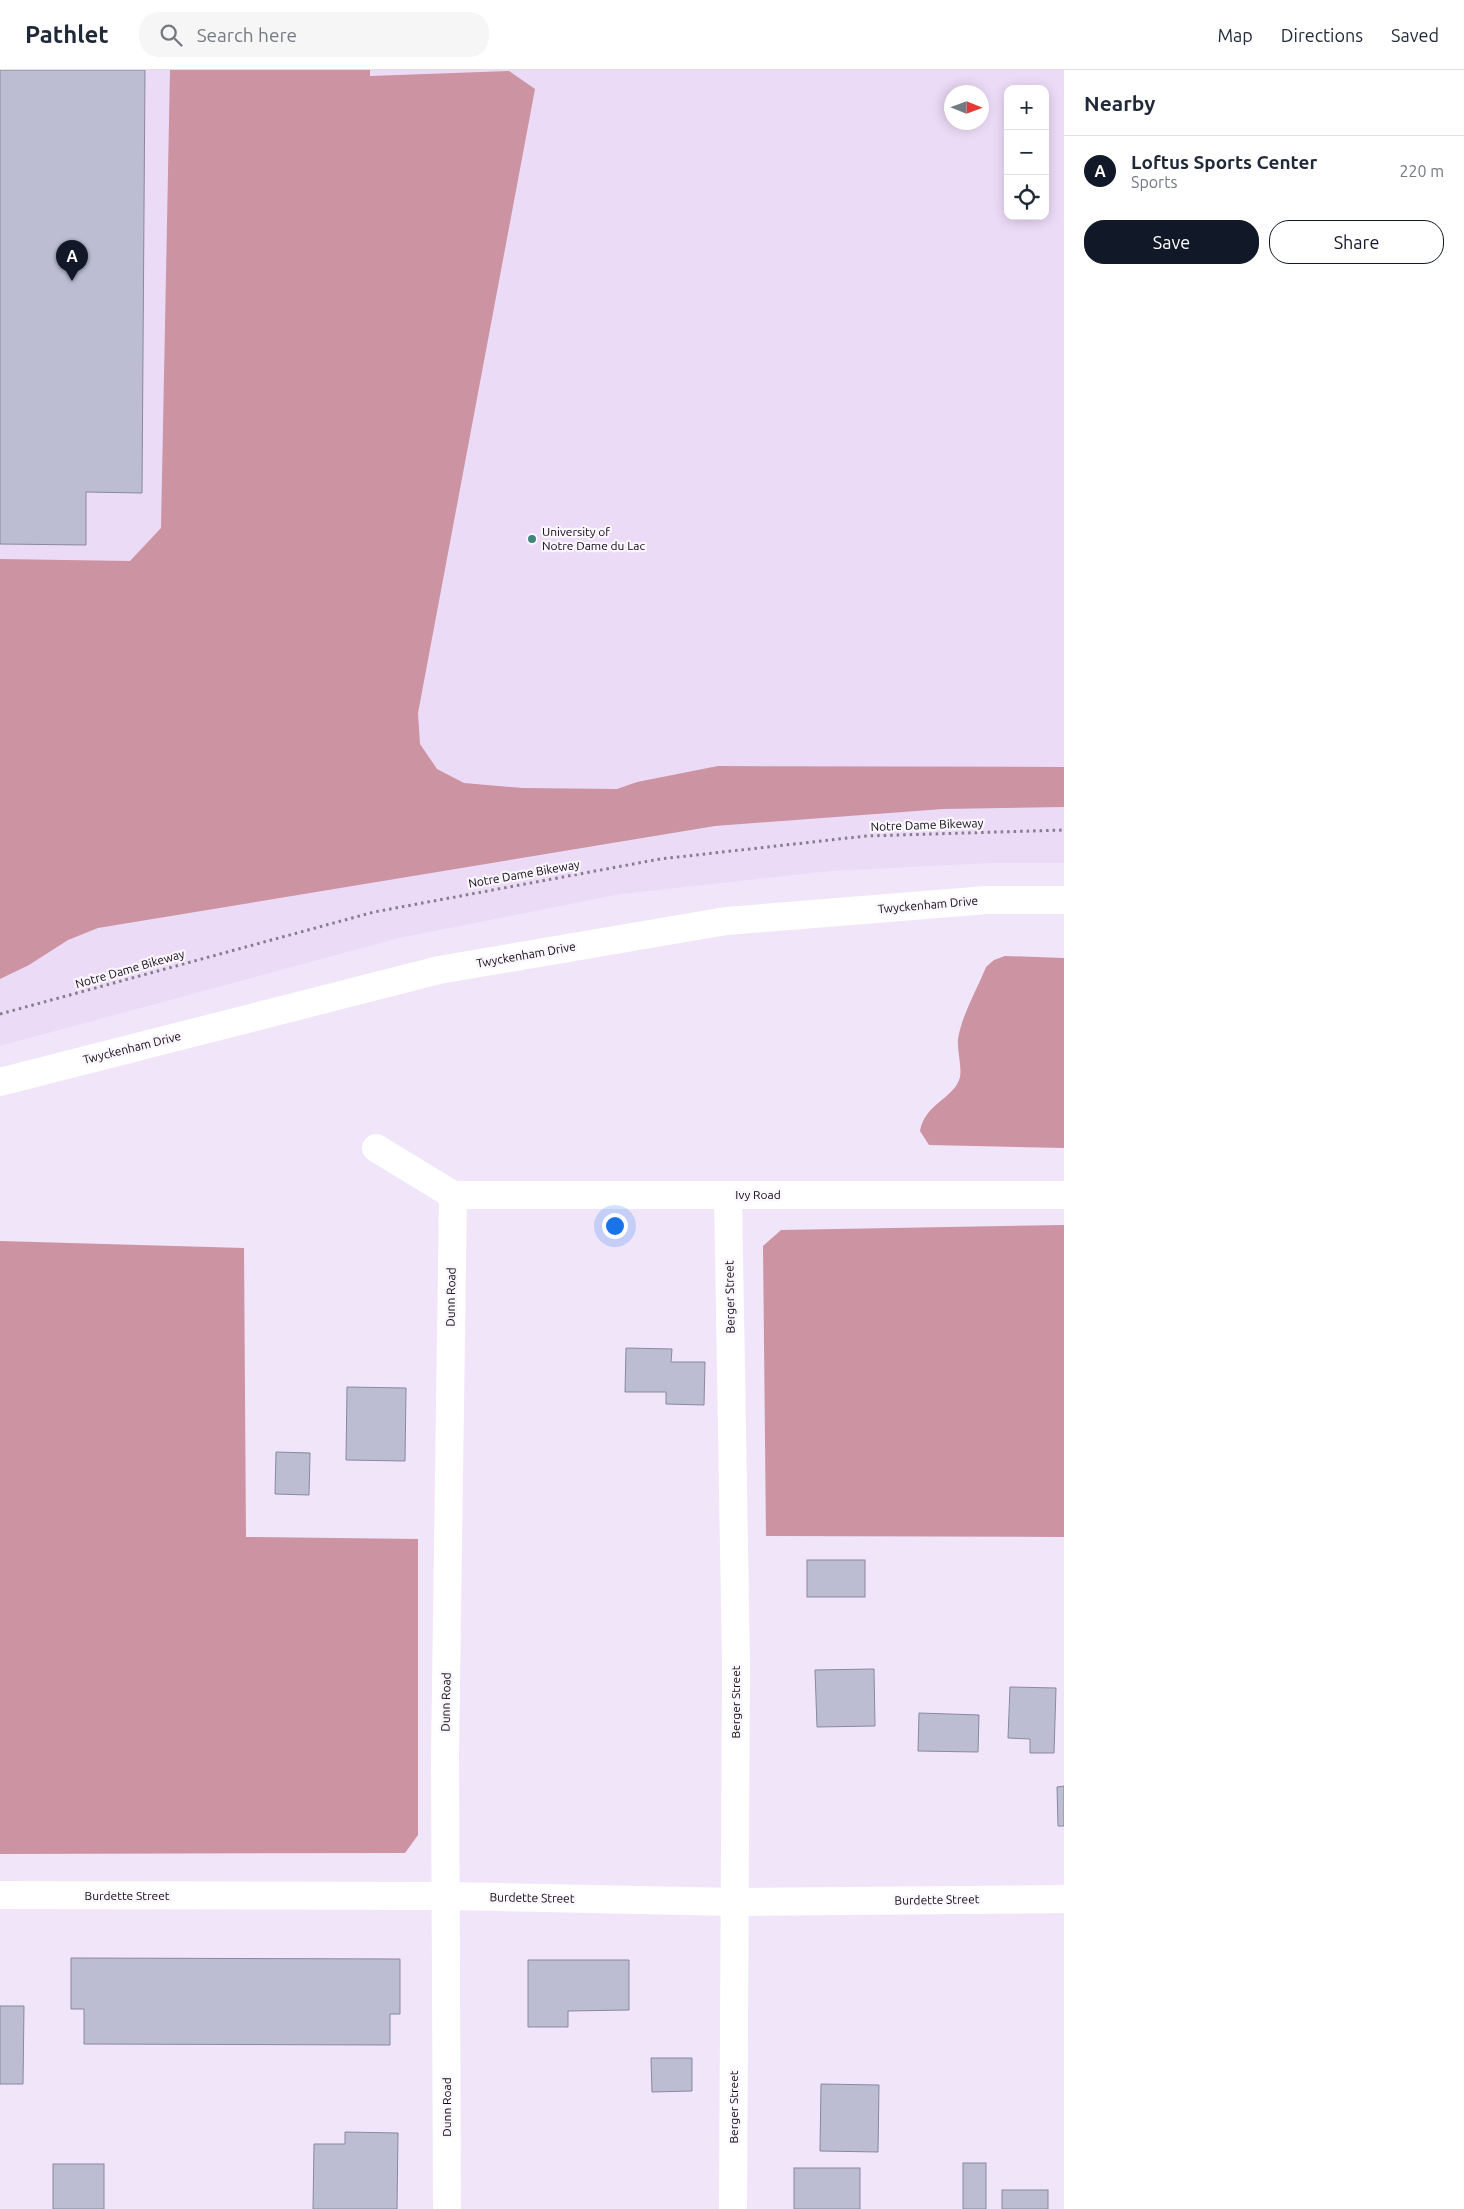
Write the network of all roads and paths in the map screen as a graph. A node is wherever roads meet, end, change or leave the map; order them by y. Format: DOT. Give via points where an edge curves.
graph roads {
  1 [pos="1064,830"];
  2 [pos="1064,900"];
  3 [pos="0,1014"];
  4 [pos="0,1082"];
  5 [pos="376,1148"];
  6 [pos="453,1195"];
  7 [pos="1064,1195"];
  8 [pos="728,1196"];
  9 [pos="0,1895"];
  10 [pos="446,1896"];
  11 [pos="1064,1899"];
  12 [pos="735,1902"];
  13 [pos="447,2209"];
  14 [pos="733,2209"];
  1 -- 3 [label="path, Notre Dame Bikeway" via="866,836 660,859 374,912"];
  2 -- 4 [label="street, Twyckenham Drive" via="987,900 726,921 449,968"];
  5 -- 6 [label="street"];
  6 -- 8 [label="street, Ivy Road"];
  6 -- 10 [label="street, Dunn Road"];
  7 -- 8 [label="street, Ivy Road"];
  8 -- 12 [label="street, Berger Street" via="736,1665"];
  9 -- 10 [label="street, Burdette Street"];
  10 -- 12 [label="street, Burdette Street"];
  10 -- 13 [label="street, Dunn Road"];
  11 -- 12 [label="street, Burdette Street"];
  12 -- 14 [label="street, Berger Street"];
}
